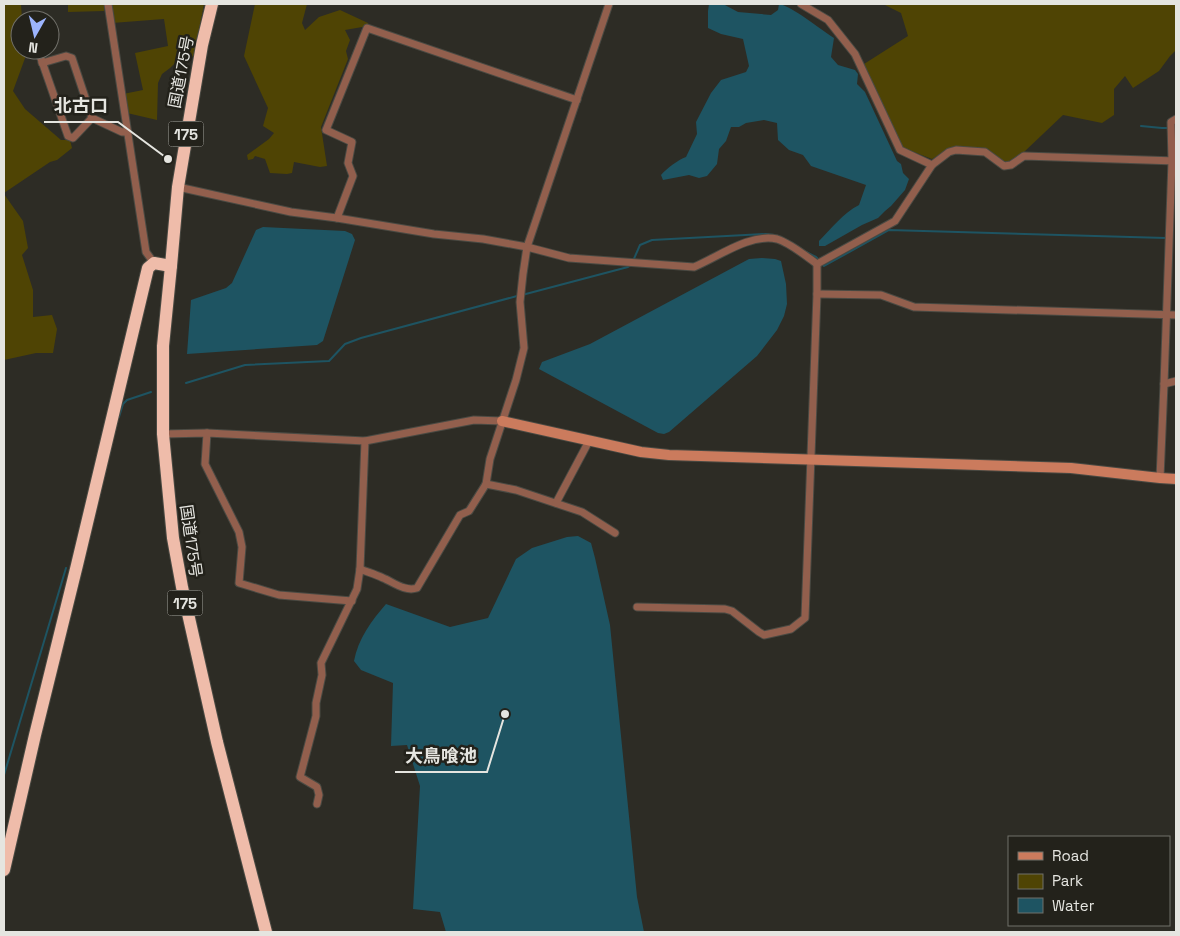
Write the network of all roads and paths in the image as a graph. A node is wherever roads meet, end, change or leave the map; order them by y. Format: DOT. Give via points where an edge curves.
graph roads {
  1 [pos="108,4"];
  2 [pos="212,4"];
  3 [pos="609,4"];
  4 [pos="801,4"];
  5 [pos="811,6"];
  6 [pos="41,60"];
  7 [pos="42,63"];
  8 [pos="577,100"];
  9 [pos="92,118"];
  10 [pos="1174,121"];
  11 [pos="127,132"];
  12 [pos="1174,161"];
  13 [pos="932,165"];
  14 [pos="178,187"];
  15 [pos="337,218"];
  16 [pos="528,247"];
  17 [pos="154,263"];
  18 [pos="817,264"];
  19 [pos="171,266"];
  20 [pos="817,294"];
  21 [pos="1166,314"];
  22 [pos="1176,315"];
  23 [pos="1176,381"];
  24 [pos="1164,384"];
  25 [pos="502,421"];
  26 [pos="207,433"];
  27 [pos="163,434"];
  28 [pos="364,441"];
  29 [pos="589,441"];
  30 [pos="810,459"];
  31 [pos="1160,478"];
  32 [pos="1176,479"];
  33 [pos="486,484"];
  34 [pos="556,503"];
  35 [pos="615,532"];
  36 [pos="360,569"];
  37 [pos="352,600"];
  38 [pos="638,607"];
  39 [pos="317,804"];
  40 [pos="4,870"];
  41 [pos="266,932"];
  1 -- 11 [label="street"];
  2 -- 14 [label="highway, 国道175号 / 175"];
  3 -- 8 [label="street"];
  4 -- 5 [label="street"];
  5 -- 13 [label="street" via="828,20 855,54 900,150"];
  6 -- 7 [label="street"];
  7 -- 9 [label="street" via="66,56 72,58"];
  7 -- 9 [label="street" via="68,136 73,138"];
  8 -- 15 [label="street" via="367,28 326,130 352,142 348,163 353,176"];
  8 -- 16 [label="street"];
  9 -- 11 [label="street"];
  10 -- 12 [label="street"];
  11 -- 17 [label="street" via="146,252"];
  12 -- 13 [label="street" via="1024,156 1004,166 985,152 956,150"];
  12 -- 21 [label="street"];
  13 -- 18 [label="street" via="895,221"];
  14 -- 15 [label="street" via="291,212"];
  14 -- 19 [label="highway, 国道175号 / 175"];
  15 -- 16 [label="street"];
  16 -- 18 [label="street" via="569,258 694,267 744,242 760,238 777,239"];
  16 -- 25 [label="street" via="520,302 524,348"];
  17 -- 19 [label="highway"];
  17 -- 40 [label="highway" via="148,268"];
  18 -- 20 [label="street"];
  19 -- 27 [label="highway, 国道175号 / 175" via="163,346"];
  20 -- 21 [label="street" via="881,295 914,307"];
  20 -- 30 [label="street"];
  21 -- 22 [label="street"];
  21 -- 24 [label="street"];
  23 -- 24 [label="street"];
  24 -- 31 [label="street"];
  25 -- 28 [label="street" via="474,420"];
  25 -- 29 [label="street"];
  25 -- 33 [label="street"];
  26 -- 27 [label="street"];
  26 -- 28 [label="street"];
  26 -- 37 [label="street" via="205,464 239,532 242,547 239,583 279,595"];
  27 -- 41 [label="highway, 国道175号 / 175" via="172,538 182,587 217,742"];
  28 -- 36 [label="street"];
  29 -- 30 [label="street" via="669,455"];
  29 -- 34 [label="street"];
  30 -- 31 [label="street" via="1071,468"];
  30 -- 38 [label="street" via="805,618 791,629 764,635 732,611"];
  31 -- 32 [label="street"];
  33 -- 34 [label="street"];
  33 -- 36 [label="street" via="469,511 460,515 416,588 397,586"];
  34 -- 35 [label="street" via="582,512"];
  36 -- 37 [label="street"];
  37 -- 39 [label="street" via="321,663 316,716 300,777 317,787"];
}
